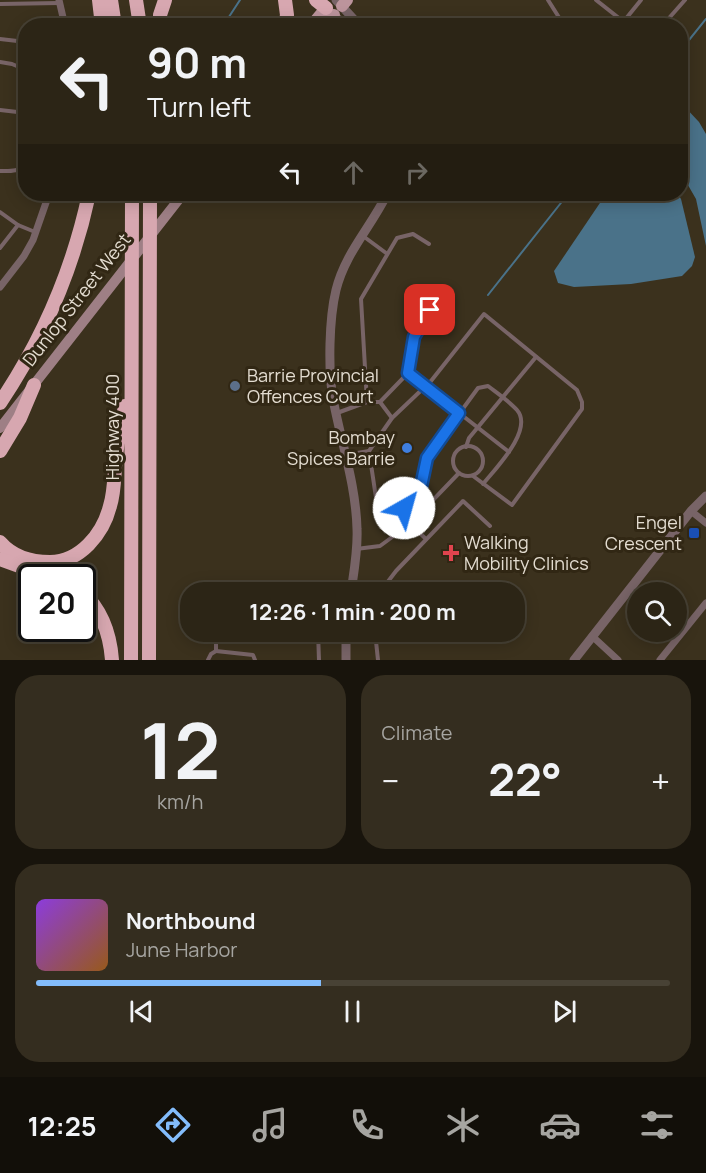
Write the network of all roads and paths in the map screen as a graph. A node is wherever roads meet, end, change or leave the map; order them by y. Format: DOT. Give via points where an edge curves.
graph roads {
  1 [pos="99,0"];
  2 [pos="111,0"];
  3 [pos="136,0"];
  4 [pos="165,0"];
  5 [pos="285,0"];
  6 [pos="549,0"];
  7 [pos="596,0"];
  8 [pos="641,0"];
  9 [pos="685,0"];
  10 [pos="59,2"];
  11 [pos="0,4"];
  12 [pos="333,4"];
  13 [pos="63,18"];
  14 [pos="101,18"];
  15 [pos="114,18"];
  16 [pos="139,18"];
  17 [pos="160,18"];
  18 [pos="286,18"];
  19 [pos="319,18"];
  20 [pos="327,18"];
  21 [pos="341,18"];
  22 [pos="350,18"];
  23 [pos="559,18"];
  24 [pos="620,18"];
  25 [pos="626,18"];
  26 [pos="669,18"];
  27 [pos="0,39"];
  28 [pos="18,41"];
  29 [pos="0,62"];
  30 [pos="18,67"];
  31 [pos="0,110"];
  32 [pos="18,112"];
  33 [pos="18,169"];
  34 [pos="0,171"];
  35 [pos="47,201"];
  36 [pos="87,201"];
  37 [pos="132,201"];
  38 [pos="150,201"];
  39 [pos="177,201"];
  40 [pos="384,201"];
  41 [pos="0,212"];
  42 [pos="18,225"];
  43 [pos="36,232"];
  44 [pos="362,236"];
  45 [pos="429,244"];
  46 [pos="0,248"];
  47 [pos="386,253"];
  48 [pos="0,287"];
  49 [pos="430,310"];
  50 [pos="536,357"];
  51 [pos="132,365"];
  52 [pos="408,373"];
  53 [pos="34,385"];
  54 [pos="424,386"];
  55 [pos="502,398"];
  56 [pos="367,402"];
  57 [pos="381,402"];
  58 [pos="0,403"];
  59 [pos="459,413"];
  60 [pos="336,414"];
  61 [pos="392,418"];
  62 [pos="0,428"];
  63 [pos="478,428"];
  64 [pos="466,447"];
  65 [pos="369,451"];
  66 [pos="0,452"];
  67 [pos="509,452"];
  68 [pos="346,455"];
  69 [pos="459,473"];
  70 [pos="473,476"];
  71 [pos="483,484"];
  72 [pos="706,496"];
  73 [pos="691,511"];
  74 [pos="706,523"];
  75 [pos="410,524"];
  76 [pos="490,526"];
  77 [pos="426,538"];
  78 [pos="0,543"];
  79 [pos="356,549"];
  80 [pos="4,559"];
  81 [pos="18,565"];
  82 [pos="352,582"];
  83 [pos="388,582"];
  84 [pos="706,603"];
  85 [pos="96,607"];
  86 [pos="592,636"];
  87 [pos="216,642"];
  88 [pos="318,642"];
  89 [pos="346,642"];
  90 [pos="376,642"];
  91 [pos="216,651"];
  92 [pos="112,660"];
  93 [pos="131,660"];
  94 [pos="149,660"];
  95 [pos="208,660"];
  96 [pos="255,660"];
  97 [pos="319,660"];
  98 [pos="346,660"];
  99 [pos="378,660"];
  100 [pos="574,660"];
  101 [pos="618,660"];
  102 [pos="660,660"];
  1 -- 14 [label="highway"];
  2 -- 15 [label="highway"];
  3 -- 16 [label="highway"];
  4 -- 17 [label="highway"];
  5 -- 18 [label="highway"];
  6 -- 23 [label="lane"];
  7 -- 24 [label="lane"];
  8 -- 25 [label="lane"];
  9 -- 26 [label="lane"];
  10 -- 11 [label="lane"];
  10 -- 13 [label="street"];
  12 -- 19 [label="main road"];
  12 -- 20 [label="main road"];
  12 -- 21 [label="street"];
  12 -- 22 [label="street"];
  27 -- 28 [label="lane"];
  29 -- 30 [label="lane"];
  31 -- 32 [label="lane"];
  33 -- 34 [label="lane"];
  35 -- 43 [label="street"];
  36 -- 58 [label="highway" via="57,297"];
  37 -- 51 [label="highway, Highway 400"];
  38 -- 94 [label="highway, Highway 400"];
  39 -- 53 [label="main road, Dunlop Street West"];
  40 -- 44 [label="street"];
  41 -- 42 [label="lane"];
  42 -- 43 [label="lane"];
  42 -- 46 [label="lane"];
  43 -- 48 [label="street" via="24,256"];
  44 -- 47 [label="lane"];
  44 -- 60 [label="street" via="345,261 336,291 329,362"];
  45 -- 47 [label="lane" via="413,234 397,238"];
  47 -- 56 [label="lane" via="361,299"];
  49 -- 52 [label="lane" via="414,337"];
  50 -- 54 [label="lane" via="484,314"];
  50 -- 55 [label="lane"];
  50 -- 71 [label="lane" via="576,390 582,409 512,505"];
  51 -- 78 [label="highway" via="111,506 89,545 70,558 41,562 23,558"];
  51 -- 93 [label="highway, Highway 400"];
  52 -- 54 [label="lane"];
  52 -- 57 [label="lane"];
  53 -- 62 [label="main road, Dunlop Street West"];
  53 -- 66 [label="highway"];
  54 -- 59 [label="lane"];
  54 -- 61 [label="lane"];
  55 -- 59 [label="lane" via="488,386 482,386"];
  55 -- 63 [label="lane"];
  55 -- 67 [label="lane" via="519,412 522,424"];
  56 -- 57 [label="lane"];
  56 -- 60 [label="lane"];
  57 -- 61 [label="lane"];
  59 -- 63 [label="lane"];
  59 -- 65 [label="lane" via="427,458 420,491 390,516 378,511"];
  60 -- 68 [label="street"];
  61 -- 65 [label="lane"];
  63 -- 64 [label="lane"];
  63 -- 67 [label="lane"];
  64 -- 69 [label="lane" via="457,451 453,460"];
  64 -- 70 [label="lane" via="479,451 483,460 481,470"];
  65 -- 68 [label="lane"];
  67 -- 71 [label="lane"];
  68 -- 79 [label="street" via="357,528"];
  69 -- 70 [label="lane"];
  69 -- 75 [label="lane"];
  70 -- 71 [label="lane"];
  72 -- 73 [label="street"];
  73 -- 74 [label="street"];
  73 -- 86 [label="street"];
  75 -- 77 [label="lane"];
  75 -- 79 [label="lane" via="380,546"];
  76 -- 77 [label="lane" via="463,501"];
  77 -- 83 [label="lane"];
  79 -- 82 [label="street"];
  80 -- 81 [label="highway"];
  84 -- 102 [label="street"];
  85 -- 92 [label="highway" via="104,621"];
  86 -- 100 [label="street"];
  86 -- 101 [label="street"];
  87 -- 91 [label="lane"];
  88 -- 97 [label="lane"];
  89 -- 98 [label="street"];
  90 -- 99 [label="lane"];
  91 -- 95 [label="lane"];
  91 -- 96 [label="lane" via="253,655"];
}
